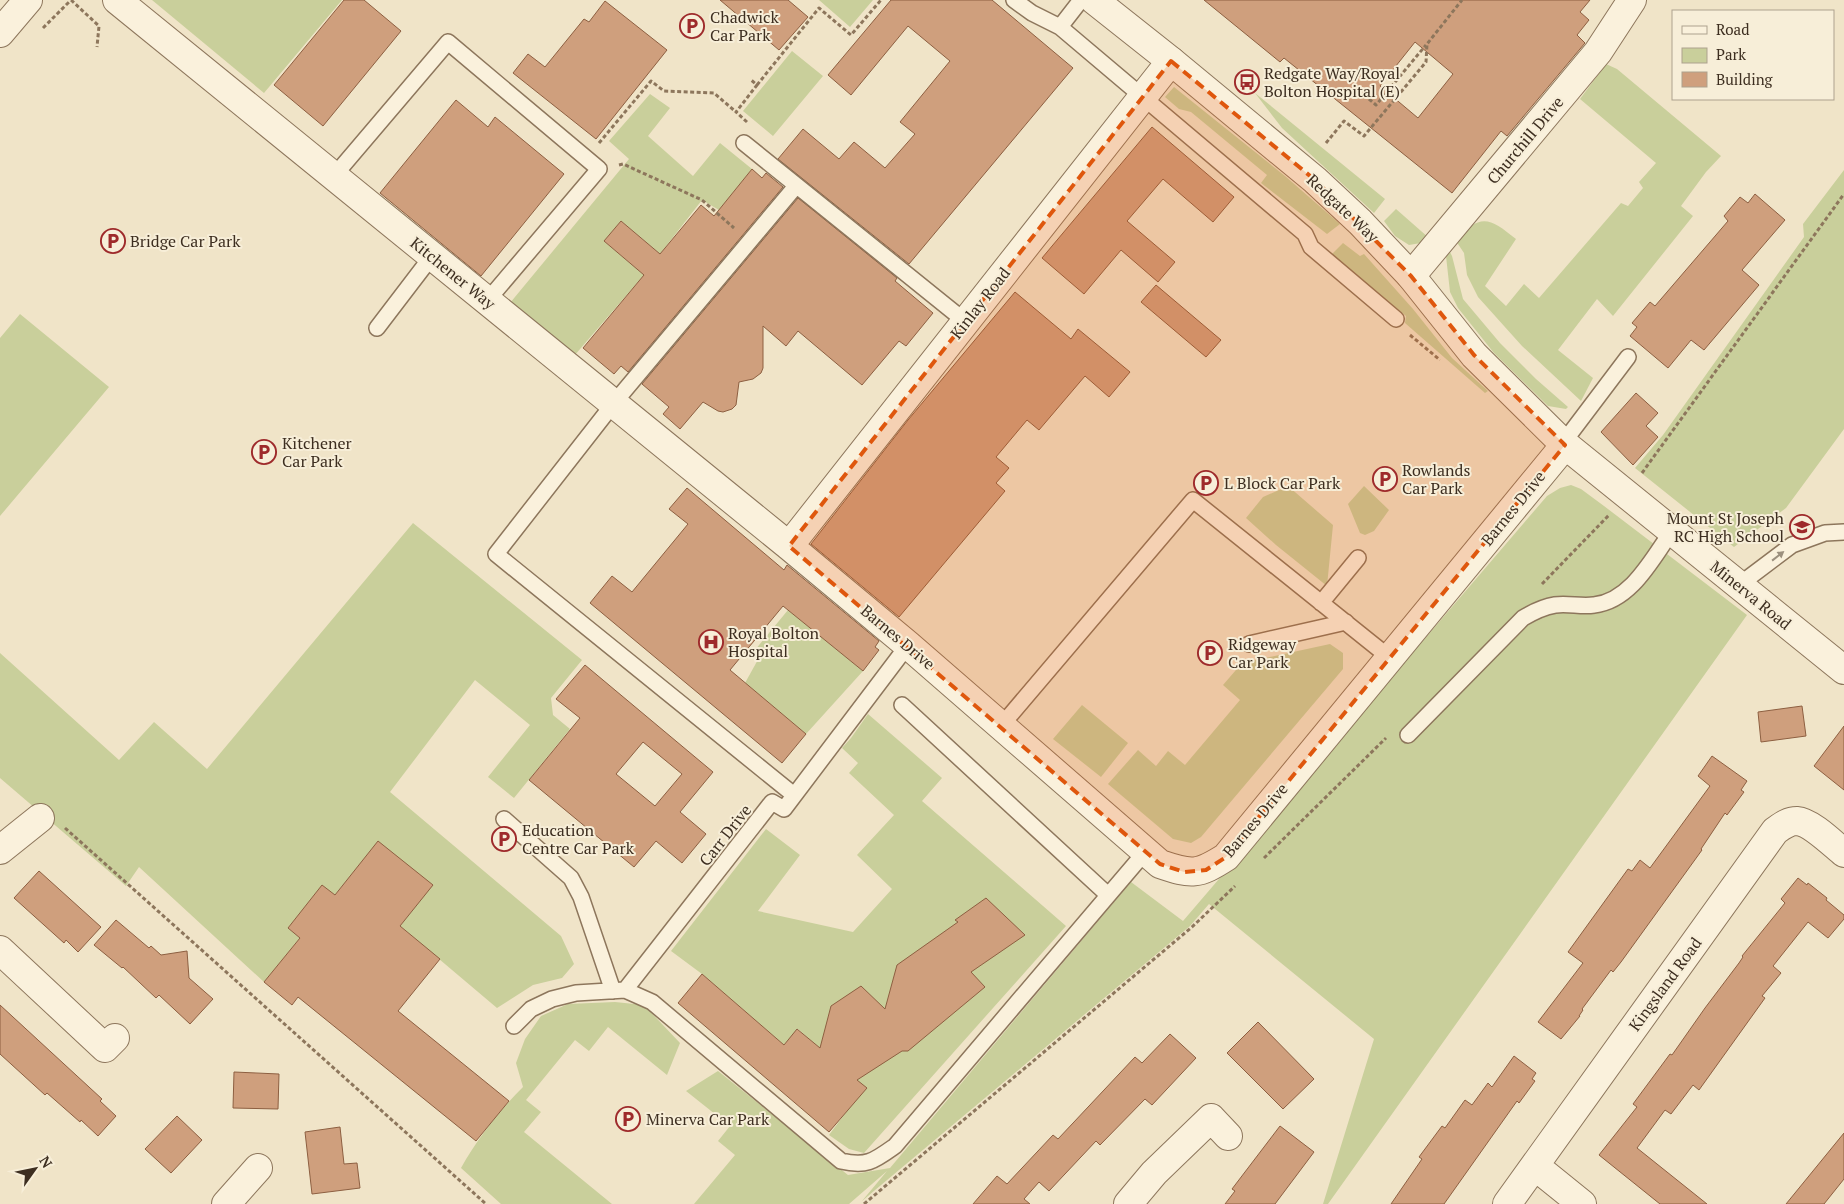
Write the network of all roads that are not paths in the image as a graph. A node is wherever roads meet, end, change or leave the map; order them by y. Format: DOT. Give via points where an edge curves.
graph roads {
  1 [pos="28,0"];
  2 [pos="117,0"];
  3 [pos="1014,0"];
  4 [pos="1081,0"];
  5 [pos="1094,0"];
  6 [pos="1632,0"];
  7 [pos="1060,28"];
  8 [pos="0,33"];
  9 [pos="1171,61"];
  10 [pos="1143,97"];
  11 [pos="744,144"];
  12 [pos="334,176"];
  13 [pos="796,186"];
  14 [pos="432,256"];
  15 [pos="1411,276"];
  16 [pos="487,301"];
  17 [pos="1396,320"];
  18 [pos="966,322"];
  19 [pos="376,328"];
  20 [pos="1628,357"];
  21 [pos="614,403"];
  22 [pos="1564,444"];
  23 [pos="1672,531"];
  24 [pos="1844,532"];
  25 [pos="789,546"];
  26 [pos="1358,558"];
  27 [pos="1739,586"];
  28 [pos="1321,603"];
  29 [pos="1346,622"];
  30 [pos="1250,644"];
  31 [pos="908,645"];
  32 [pos="1390,658"];
  33 [pos="1844,670"];
  34 [pos="902,706"];
  35 [pos="1002,726"];
  36 [pos="1408,735"];
  37 [pos="794,796"];
  38 [pos="504,819"];
  39 [pos="37,820"];
  40 [pos="0,850"];
  41 [pos="1146,851"];
  42 [pos="1844,853"];
  43 [pos="1108,896"];
  44 [pos="0,950"];
  45 [pos="619,990"];
  46 [pos="514,1026"];
  47 [pos="115,1038"];
  48 [pos="1228,1136"];
  49 [pos="1534,1166"];
  50 [pos="258,1168"];
  51 [pos="226,1204"];
  52 [pos="1128,1204"];
  53 [pos="1507,1204"];
  54 [pos="1582,1204"];
  1 -- 8 [label="street"];
  2 -- 12 [label="street, Kitchener Way"];
  3 -- 7 [label="lane" via="1032,14"];
  4 -- 7 [label="lane"];
  5 -- 9 [label="street, Redgate Way"];
  6 -- 15 [label="street, Churchill Drive" via="1598,52"];
  7 -- 10 [label="lane"];
  9 -- 10 [label="street, Kinlay Road"];
  9 -- 15 [label="street, Redgate Way" via="1315,180"];
  10 -- 17 [label="lane" via="1305,234 1310,247"];
  10 -- 18 [label="street, Kinlay Road"];
  11 -- 13 [label="lane"];
  12 -- 14 [label="street, Kitchener Way"];
  12 -- 16 [label="lane" via="448,42 599,169"];
  13 -- 18 [label="lane"];
  13 -- 21 [label="lane"];
  14 -- 16 [label="street, Kitchener Way"];
  14 -- 19 [label="lane"];
  15 -- 22 [label="street, Redgate Way" via="1474,355"];
  16 -- 21 [label="street, Kitchener Way"];
  18 -- 25 [label="street, Kinlay Road"];
  20 -- 22 [label="lane"];
  21 -- 25 [label="street, Kitchener Way"];
  21 -- 37 [label="lane" via="496,554"];
  22 -- 23 [label="street, Minerva Road"];
  22 -- 32 [label="street, Barnes Drive"];
  23 -- 27 [label="street, Minerva Road"];
  23 -- 36 [label="lane" via="1637,580 1605,604 1556,605 1523,618"];
  27 -- 24 [label="lane, one-way" via="1792,544 1825,533"];
  25 -- 31 [label="street, Barnes Drive"];
  26 -- 28 [label="lane"];
  27 -- 33 [label="street, Minerva Road"];
  28 -- 29 [label="lane"];
  28 -- 35 [label="lane" via="1193,500"];
  29 -- 30 [label="lane"];
  29 -- 32 [label="lane"];
  31 -- 35 [label="street, Barnes Drive"];
  31 -- 37 [label="lane, Carr Drive"];
  32 -- 41 [label="street, Barnes Drive" via="1226,857 1206,870 1184,872 1160,864"];
  34 -- 43 [label="lane"];
  35 -- 41 [label="street, Barnes Drive"];
  37 -- 45 [label="lane, Carr Drive" via="784,809 772,802"];
  38 -- 45 [label="lane" via="571,878"];
  39 -- 40 [label="street"];
  41 -- 43 [label="lane"];
  42 -- 49 [label="street, Kingsland Road" via="1809,825 1798,821 1786,823 1776,831"];
  43 -- 45 [label="lane" via="895,1146 877,1159 858,1164 841,1160 652,1002"];
  44 -- 47 [label="street" via="105,1048"];
  45 -- 46 [label="lane" via="576,993 552,999 531,1009"];
  48 -- 52 [label="street" via="1211,1118 1154,1173"];
  49 -- 53 [label="street, Kingsland Road"];
  49 -- 54 [label="street"];
  50 -- 51 [label="street"];
}
